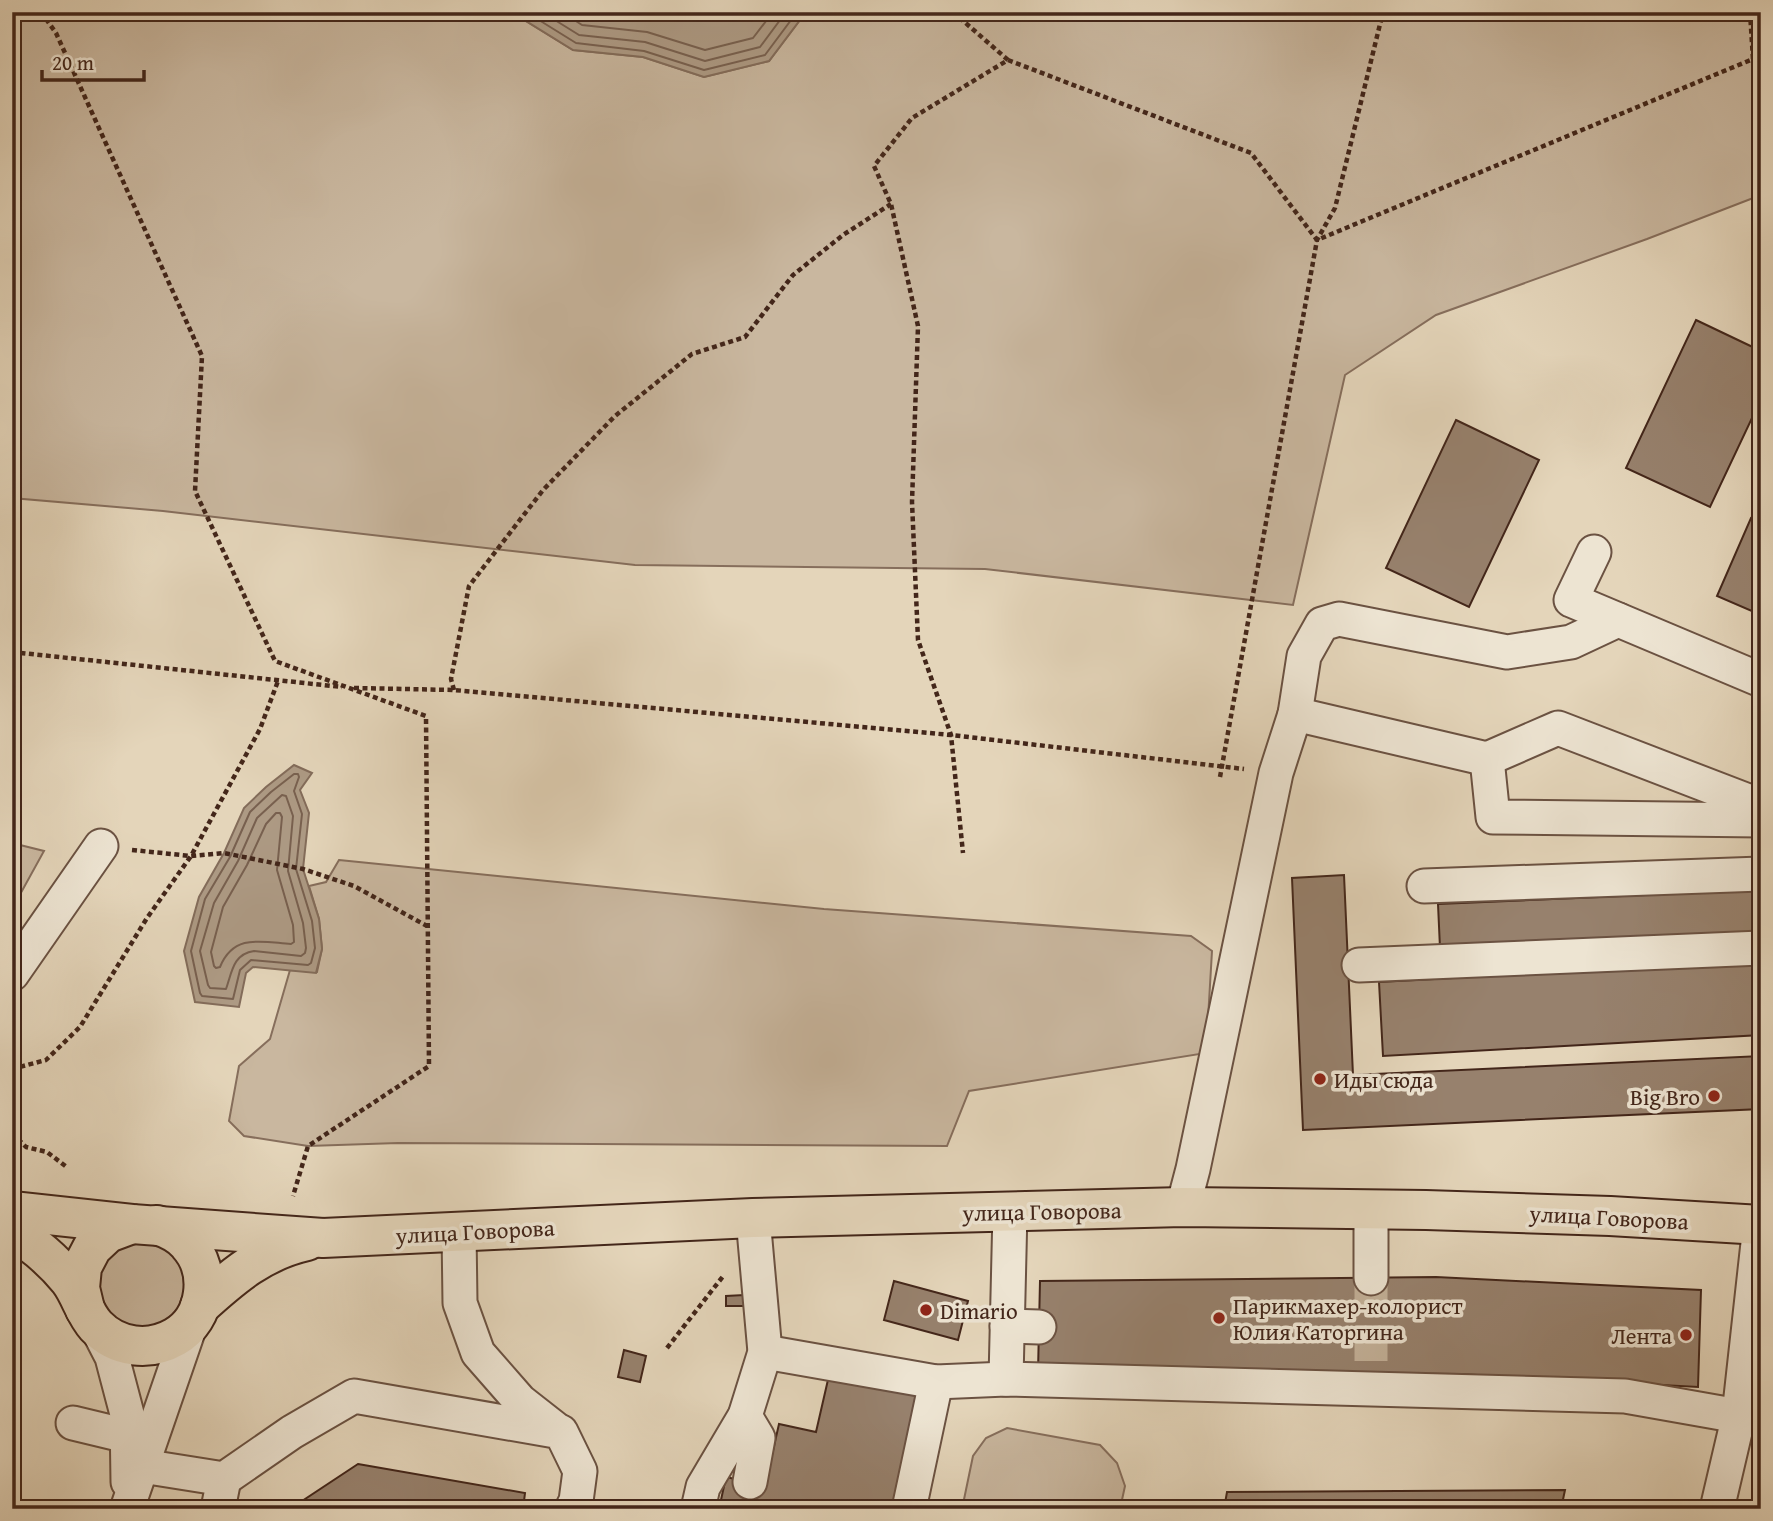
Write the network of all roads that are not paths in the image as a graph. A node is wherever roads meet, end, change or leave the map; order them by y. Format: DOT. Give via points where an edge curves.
graph roads {
  1 [pos="1594,552"];
  2 [pos="1618,620"];
  3 [pos="1761,680"];
  4 [pos="1295,714"];
  5 [pos="1487,760"];
  6 [pos="1761,806"];
  7 [pos="1761,820"];
  8 [pos="101,846"];
  9 [pos="1761,874"];
  10 [pos="1424,886"];
  11 [pos="1761,948"];
  12 [pos="1359,965"];
  13 [pos="12,974"];
  14 [pos="1183,1208"];
  15 [pos="1371,1209"];
  16 [pos="12,1211"];
  17 [pos="1010,1211"];
  18 [pos="753,1218"];
  19 [pos="145,1224"];
  20 [pos="1760,1225"];
  21 [pos="12,1231"];
  22 [pos="459,1231"];
  23 [pos="323,1238"];
  24 [pos="1371,1278"];
  25 [pos="196,1315"];
  26 [pos="90,1317"];
  27 [pos="1755,1327"];
  28 [pos="765,1352"];
  29 [pos="1006,1379"];
  30 [pos="936,1382"];
  31 [pos="745,1416"];
  32 [pos="1750,1418"];
  33 [pos="73,1423"];
  34 [pos="561,1432"];
  35 [pos="127,1436"];
  36 [pos="142,1466"];
  37 [pos="750,1482"];
  38 [pos="221,1494"];
  39 [pos="128,1507"];
  40 [pos="572,1509"];
  41 [pos="698,1509"];
  42 [pos="909,1509"];
  43 [pos="1717,1509"];
  1 -- 2 [label="street" via="1571,600"];
  2 -- 3 [label="street"];
  2 -- 4 [label="street" via="1571,642 1507,652 1339,618 1322,624 1304,656"];
  4 -- 5 [label="street"];
  4 -- 14 [label="street" via="1276,774"];
  5 -- 6 [label="street" via="1558,728"];
  5 -- 7 [label="street" via="1493,817"];
  8 -- 13 [label="street"];
  9 -- 10 [label="street"];
  11 -- 12 [label="street"];
  14 -- 15 [label="main road, улица Говорова"];
  14 -- 17 [label="main road, улица Говорова"];
  15 -- 20 [label="main road, улица Говорова"];
  15 -- 24 [label="street"];
  16 -- 19 [label="main road, улица Говорова"];
  17 -- 18 [label="main road, улица Говорова"];
  17 -- 29 [label="street" via="1023,1326"];
  18 -- 22 [label="main road, улица Говорова"];
  18 -- 28 [label="street"];
  19 -- 23 [label="main road, улица Говорова"];
  19 -- 25 [label="main road, улица Говорова" via="173,1231 189,1244 200,1263 204,1286"];
  19 -- 26 [label="main road" via="108,1233 92,1248 82,1267 80,1288"];
  20 -- 27 [label="street"];
  21 -- 26 [label="main road, улица Говорова" via="69,1280"];
  22 -- 23 [label="main road, улица Говорова"];
  22 -- 34 [label="street" via="460,1303 478,1353 520,1401"];
  23 -- 25 [label="main road, улица Говорова" via="277,1250 254,1262 233,1276"];
  25 -- 26 [label="main road, улица Говорова" via="177,1336 160,1345 136,1347 115,1340"];
  25 -- 36 [label="street"];
  26 -- 35 [label="street" via="112,1357 127,1414"];
  27 -- 32 [label="street"];
  28 -- 30 [label="street"];
  28 -- 31 [label="street"];
  29 -- 30 [label="street"];
  29 -- 32 [label="street" via="1371,1381 1625,1396"];
  30 -- 42 [label="street"];
  31 -- 37 [label="street" via="758,1438"];
  31 -- 41 [label="street" via="703,1487"];
  32 -- 43 [label="street"];
  33 -- 35 [label="street"];
  34 -- 38 [label="street" via="354,1396 292,1432"];
  34 -- 40 [label="street" via="580,1471"];
  35 -- 39 [label="street"];
  36 -- 38 [label="street"];
  36 -- 39 [label="street"];
}
